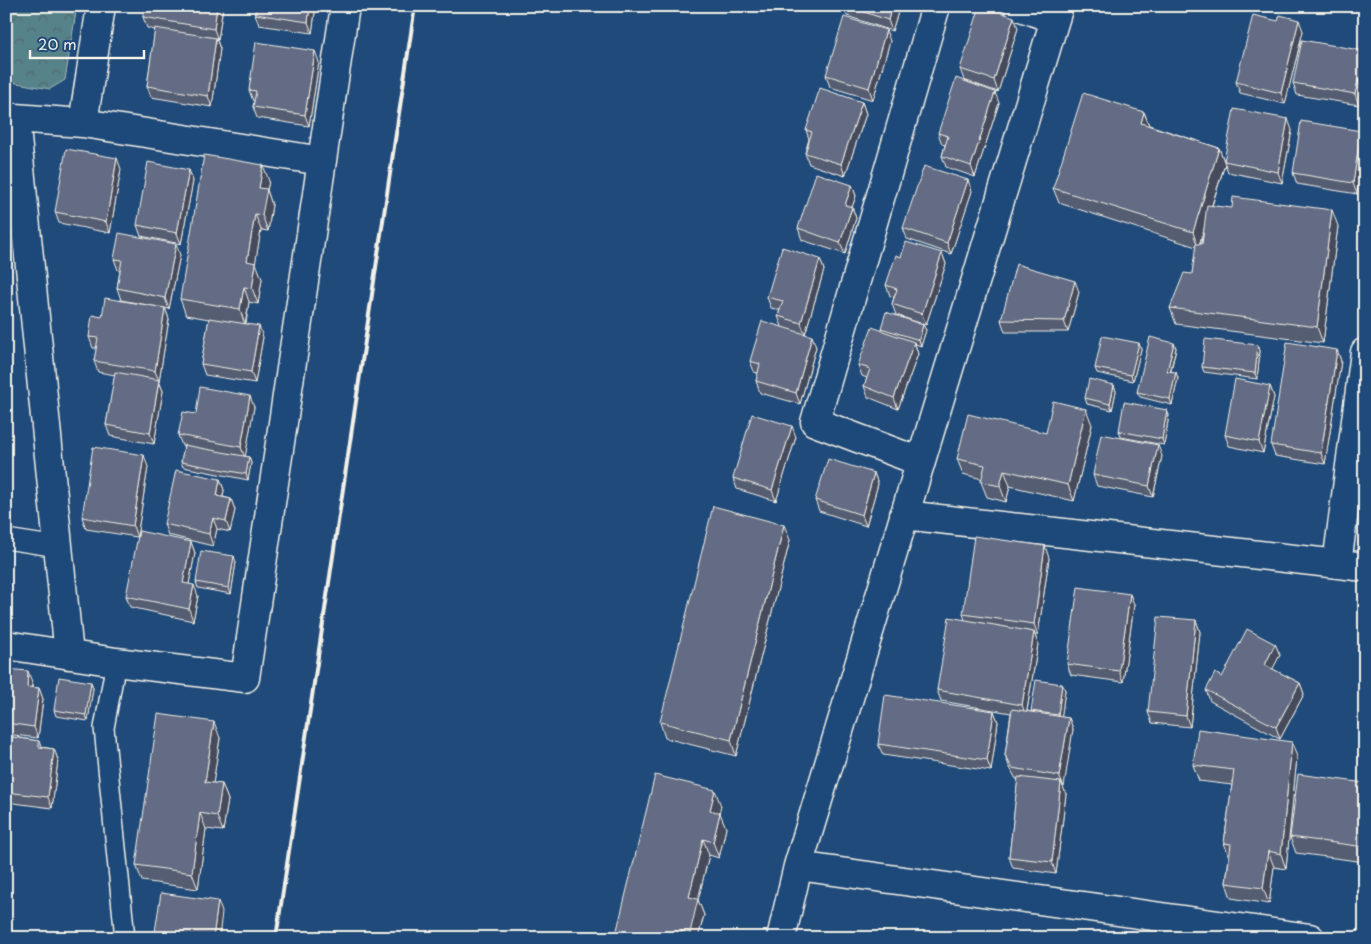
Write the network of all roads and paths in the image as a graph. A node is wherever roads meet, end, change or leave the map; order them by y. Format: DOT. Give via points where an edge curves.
graph roads {
  1 [pos="101,6"];
  2 [pos="345,6"];
  3 [pos="936,6"];
  4 [pos="1018,6"];
  5 [pos="1057,12"];
  6 [pos="83,123"];
  7 [pos="322,161"];
  8 [pos="1365,352"];
  9 [pos="921,462"];
  10 [pos="904,514"];
  11 [pos="6,539"];
  12 [pos="58,547"];
  13 [pos="1337,564"];
  14 [pos="1365,567"];
  15 [pos="6,645"];
  16 [pos="69,655"];
  17 [pos="116,662"];
  18 [pos="798,866"];
  19 [pos="125,938"];
  20 [pos="781,938"];
  21 [pos="1310,938"];
  1 -- 6 [label="street"];
  2 -- 7 [label="street"];
  3 -- 9 [label="street" via="815,422"];
  4 -- 5 [label="street"];
  5 -- 9 [label="street"];
  6 -- 7 [label="street"];
  6 -- 12 [label="street" via="16,118"];
  7 -- 17 [label="street" via="245,678"];
  8 -- 13 [label="street"];
  9 -- 10 [label="street"];
  10 -- 13 [label="street"];
  10 -- 18 [label="street"];
  11 -- 12 [label="lane"];
  12 -- 16 [label="street"];
  13 -- 14 [label="street"];
  15 -- 16 [label="street"];
  16 -- 17 [label="street"];
  17 -- 19 [label="lane" via="104,728"];
  18 -- 20 [label="street"];
  18 -- 21 [label="street"];
}
